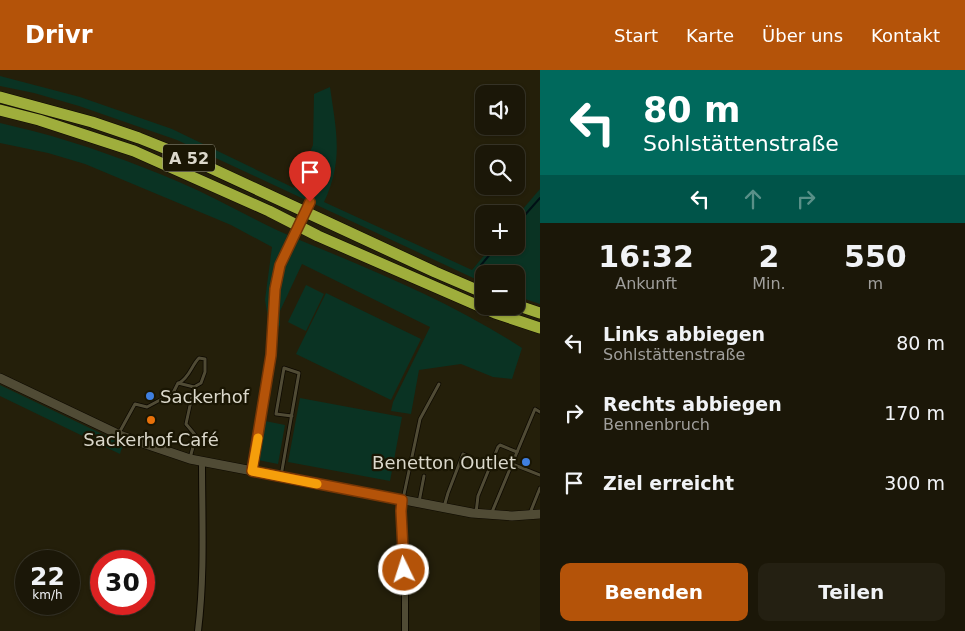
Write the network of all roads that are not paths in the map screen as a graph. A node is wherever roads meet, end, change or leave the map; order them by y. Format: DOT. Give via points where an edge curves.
graph roads {
  1 [pos="0,97"];
  2 [pos="0,110"];
  3 [pos="316,188"];
  4 [pos="475,289"];
  5 [pos="525,308"];
  6 [pos="540,313"];
  7 [pos="540,328"];
  8 [pos="0,378"];
  9 [pos="178,383"];
  10 [pos="439,384"];
  11 [pos="194,387"];
  12 [pos="540,412"];
  13 [pos="292,416"];
  14 [pos="119,435"];
  15 [pos="517,452"];
  16 [pos="472,458"];
  17 [pos="190,459"];
  18 [pos="202,462"];
  19 [pos="512,464"];
  20 [pos="252,471"];
  21 [pos="424,476"];
  22 [pos="540,476"];
  23 [pos="281,477"];
  24 [pos="540,488"];
  25 [pos="402,500"];
  26 [pos="419,503"];
  27 [pos="444,508"];
  28 [pos="476,514"];
  29 [pos="529,514"];
  30 [pos="540,514"];
  31 [pos="491,515"];
  32 [pos="198,631"];
  33 [pos="405,631"];
  1 -- 4 [label="highway, A 52" via="92,122 189,158"];
  2 -- 7 [label="highway, A 52" via="134,151 318,236 496,313"];
  3 -- 20 [label="lane, bridge" via="280,265 275,289 271,355"];
  5 -- 6 [label="highway"];
  8 -- 14 [label="street"];
  9 -- 11 [label="lane"];
  9 -- 11 [label="lane" via="185,380 194,362 199,358 205,359 201,383"];
  9 -- 14 [label="lane" via="173,393 147,407 135,404"];
  10 -- 25 [label="lane" via="420,419"];
  11 -- 17 [label="lane" via="186,424 196,436"];
  12 -- 15 [label="lane" via="535,409"];
  13 -- 13 [label="lane" via="299,372 284,368 276,414"];
  13 -- 23 [label="lane"];
  14 -- 17 [label="street"];
  15 -- 19 [label="lane"];
  15 -- 28 [label="lane" via="498,447 478,496"];
  16 -- 27 [label="lane" via="464,454"];
  17 -- 18 [label="street"];
  18 -- 20 [label="street"];
  18 -- 32 [label="street" via="203,565"];
  19 -- 22 [label="lane"];
  19 -- 31 [label="lane"];
  20 -- 23 [label="street"];
  21 -- 26 [label="lane"];
  23 -- 25 [label="street"];
  24 -- 29 [label="lane"];
  25 -- 26 [label="street"];
  25 -- 33 [label="street"];
  26 -- 27 [label="street"];
  27 -- 28 [label="street"];
  28 -- 31 [label="street"];
  29 -- 30 [label="street"];
  29 -- 31 [label="street"];
}
